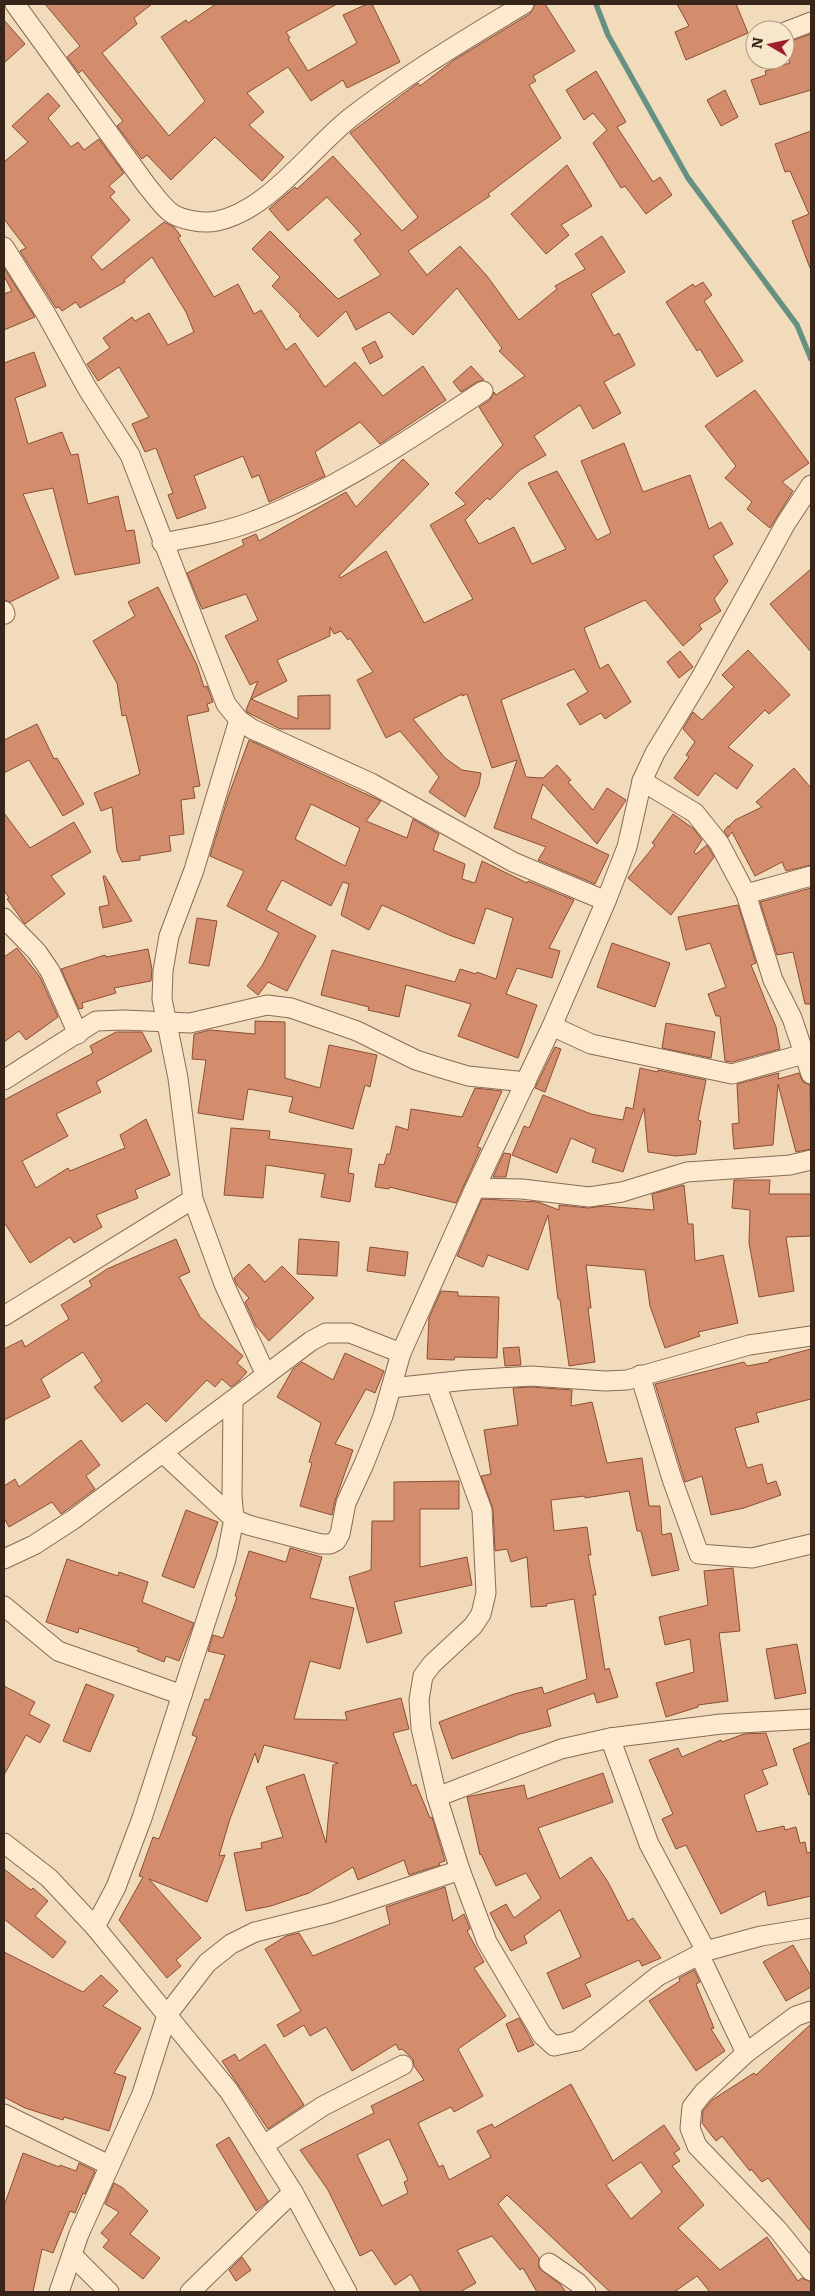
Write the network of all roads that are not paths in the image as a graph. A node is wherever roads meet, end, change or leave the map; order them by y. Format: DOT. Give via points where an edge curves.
graph roads {
  1 [pos="16,4"];
  2 [pos="524,4"];
  3 [pos="811,22"];
  4 [pos="795,28"];
  5 [pos="4,247"];
  6 [pos="483,392"];
  7 [pos="811,485"];
  8 [pos="162,543"];
  9 [pos="239,720"];
  10 [pos="642,781"];
  11 [pos="811,876"];
  12 [pos="746,894"];
  13 [pos="606,901"];
  14 [pos="4,918"];
  15 [pos="167,1023"];
  16 [pos="552,1026"];
  17 [pos="78,1034"];
  18 [pos="804,1054"];
  19 [pos="811,1074"];
  20 [pos="4,1080"];
  21 [pos="526,1082"];
  22 [pos="811,1160"];
  23 [pos="475,1188"];
  24 [pos="193,1199"];
  25 [pos="4,1316"];
  26 [pos="811,1336"];
  27 [pos="401,1353"];
  28 [pos="266,1375"];
  29 [pos="640,1375"];
  30 [pos="436,1384"];
  31 [pos="391,1388"];
  32 [pos="232,1401"];
  33 [pos="163,1453"];
  34 [pos="234,1519"];
  35 [pos="811,1544"];
  36 [pos="4,1559"];
  37 [pos="4,1606"];
  38 [pos="182,1695"];
  39 [pos="811,1719"];
  40 [pos="610,1738"];
  41 [pos="437,1796"];
  42 [pos="4,1844"];
  43 [pos="460,1870"];
  44 [pos="95,1927"];
  45 [pos="811,1928"];
  46 [pos="702,1953"];
  47 [pos="811,2011"];
  48 [pos="167,2015"];
  49 [pos="746,2053"];
  50 [pos="403,2064"];
  51 [pos="4,2114"];
  52 [pos="264,2146"];
  53 [pos="109,2165"];
  54 [pos="293,2192"];
  55 [pos="72,2255"];
  56 [pos="549,2263"];
  57 [pos="811,2271"];
  58 [pos="59,2292"];
  59 [pos="109,2292"];
  60 [pos="190,2292"];
  61 [pos="347,2292"];
  62 [pos="586,2292"];
  1 -- 2 [label="street" via="147,186 170,212 181,218 216,222 245,210 284,181 348,119 406,76"];
  3 -- 4 [label="street"];
  5 -- 8 [label="street" via="130,455"];
  6 -- 8 [label="street" via="361,471 298,503 215,533"];
  7 -- 10 [label="street" via="655,752"];
  8 -- 9 [label="street" via="226,704"];
  9 -- 13 [label="street" via="252,729 371,783 514,862"];
  9 -- 15 [label="street" via="194,870 168,936 162,999"];
  10 -- 12 [label="street" via="695,813 719,844"];
  10 -- 13 [label="street" via="627,846"];
  11 -- 12 [label="street"];
  12 -- 18 [label="street" via="773,980 792,1018"];
  13 -- 16 [label="street"];
  14 -- 17 [label="street" via="46,965"];
  15 -- 17 [label="street" via="96,1021"];
  15 -- 21 [label="street" via="190,1024 267,1005 291,1008 357,1031 440,1068 468,1076"];
  15 -- 24 [label="street" via="178,1078"];
  16 -- 18 [label="street" via="591,1044 732,1074"];
  16 -- 21 [label="street"];
  17 -- 20 [label="street"];
  18 -- 19 [label="street"];
  21 -- 23 [label="street"];
  22 -- 23 [label="street" via="790,1165 687,1172 622,1192 589,1197 522,1189"];
  23 -- 27 [label="street"];
  24 -- 25 [label="street"];
  24 -- 28 [label="street" via="224,1284"];
  26 -- 29 [label="street" via="749,1345"];
  27 -- 28 [label="street" via="350,1333 326,1333"];
  27 -- 31 [label="street"];
  28 -- 32 [label="street"];
  29 -- 30 [label="street" via="627,1380 605,1381 531,1376"];
  29 -- 35 [label="street" via="699,1554 752,1558"];
  30 -- 31 [label="street"];
  30 -- 41 [label="street" via="482,1510 486,1560 486,1593 481,1614 462,1638 423,1676 419,1700 421,1728"];
  31 -- 34 [label="street" via="346,1504 336,1541 321,1544"];
  32 -- 33 [label="street"];
  32 -- 34 [label="street"];
  33 -- 34 [label="street"];
  33 -- 36 [label="street" via="74,1519 34,1545"];
  34 -- 38 [label="street" via="226,1559"];
  37 -- 38 [label="street" via="58,1651"];
  38 -- 44 [label="street" via="142,1818 116,1886"];
  39 -- 40 [label="street" via="721,1724"];
  40 -- 41 [label="street" via="561,1749"];
  40 -- 46 [label="street" via="649,1844"];
  41 -- 43 [label="street"];
  42 -- 44 [label="street" via="49,1878"];
  43 -- 46 [label="street" via="487,1942 542,2035 554,2046 577,2041 658,1976"];
  43 -- 48 [label="street" via="331,1913 255,1932 231,1944 207,1963"];
  44 -- 48 [label="street"];
  45 -- 46 [label="street" via="761,1936"];
  46 -- 49 [label="street"];
  47 -- 49 [label="street" via="796,2016"];
  48 -- 52 [label="street" via="228,2091"];
  48 -- 53 [label="street" via="142,2094"];
  49 -- 57 [label="street" via="692,2107 690,2128 697,2146 778,2230"];
  50 -- 52 [label="street" via="323,2106"];
  51 -- 53 [label="street"];
  52 -- 54 [label="street"];
  53 -- 55 [label="street"];
  54 -- 60 [label="street"];
  54 -- 61 [label="street"];
  55 -- 58 [label="street"];
  55 -- 59 [label="street"];
  56 -- 62 [label="street"];
}
